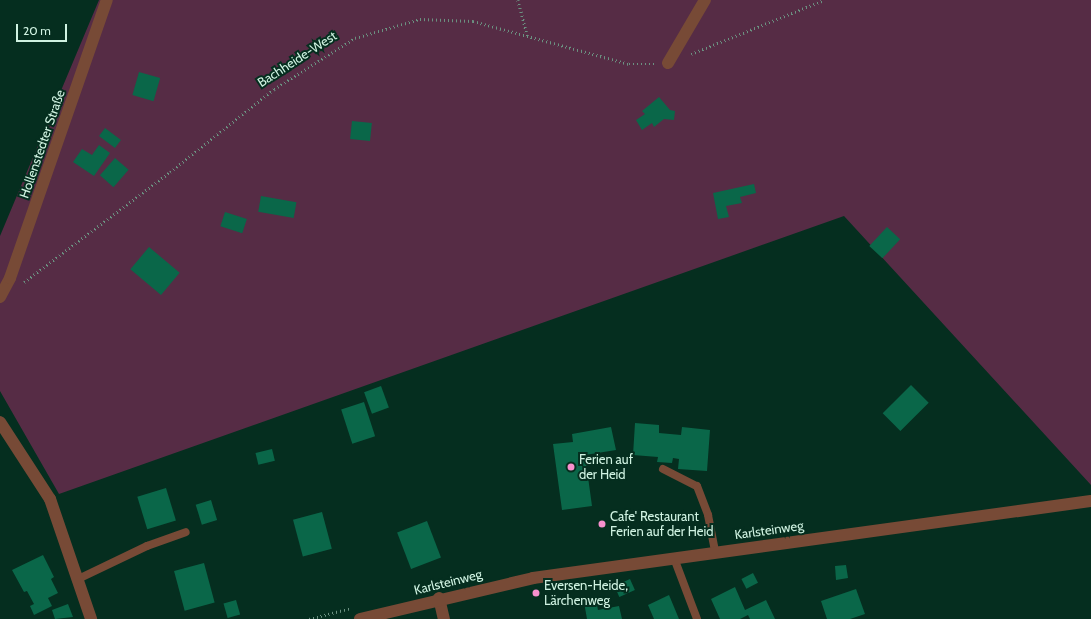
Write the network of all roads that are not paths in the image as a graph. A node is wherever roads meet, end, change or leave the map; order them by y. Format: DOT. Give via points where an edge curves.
graph roads {
  1 [pos="107,0"];
  2 [pos="705,0"];
  3 [pos="668,63"];
  4 [pos="0,297"];
  5 [pos="0,422"];
  6 [pos="663,468"];
  7 [pos="1091,501"];
  8 [pos="186,532"];
  9 [pos="715,552"];
  10 [pos="674,558"];
  11 [pos="76,580"];
  12 [pos="439,598"];
  13 [pos="91,619"];
  14 [pos="360,619"];
  15 [pos="444,619"];
  16 [pos="697,619"];
  1 -- 4 [label="street, Hollenstedter Straße" via="10,278"];
  2 -- 3 [label="street"];
  5 -- 11 [label="street" via="50,499"];
  6 -- 9 [label="lane" via="697,486 708,515"];
  7 -- 9 [label="street, Karlsteinweg"];
  8 -- 11 [label="lane" via="147,546"];
  9 -- 10 [label="street, Karlsteinweg"];
  10 -- 12 [label="street, Karlsteinweg" via="533,578"];
  10 -- 16 [label="lane"];
  11 -- 13 [label="street"];
  12 -- 14 [label="street, Karlsteinweg"];
  12 -- 15 [label="street"];
}
